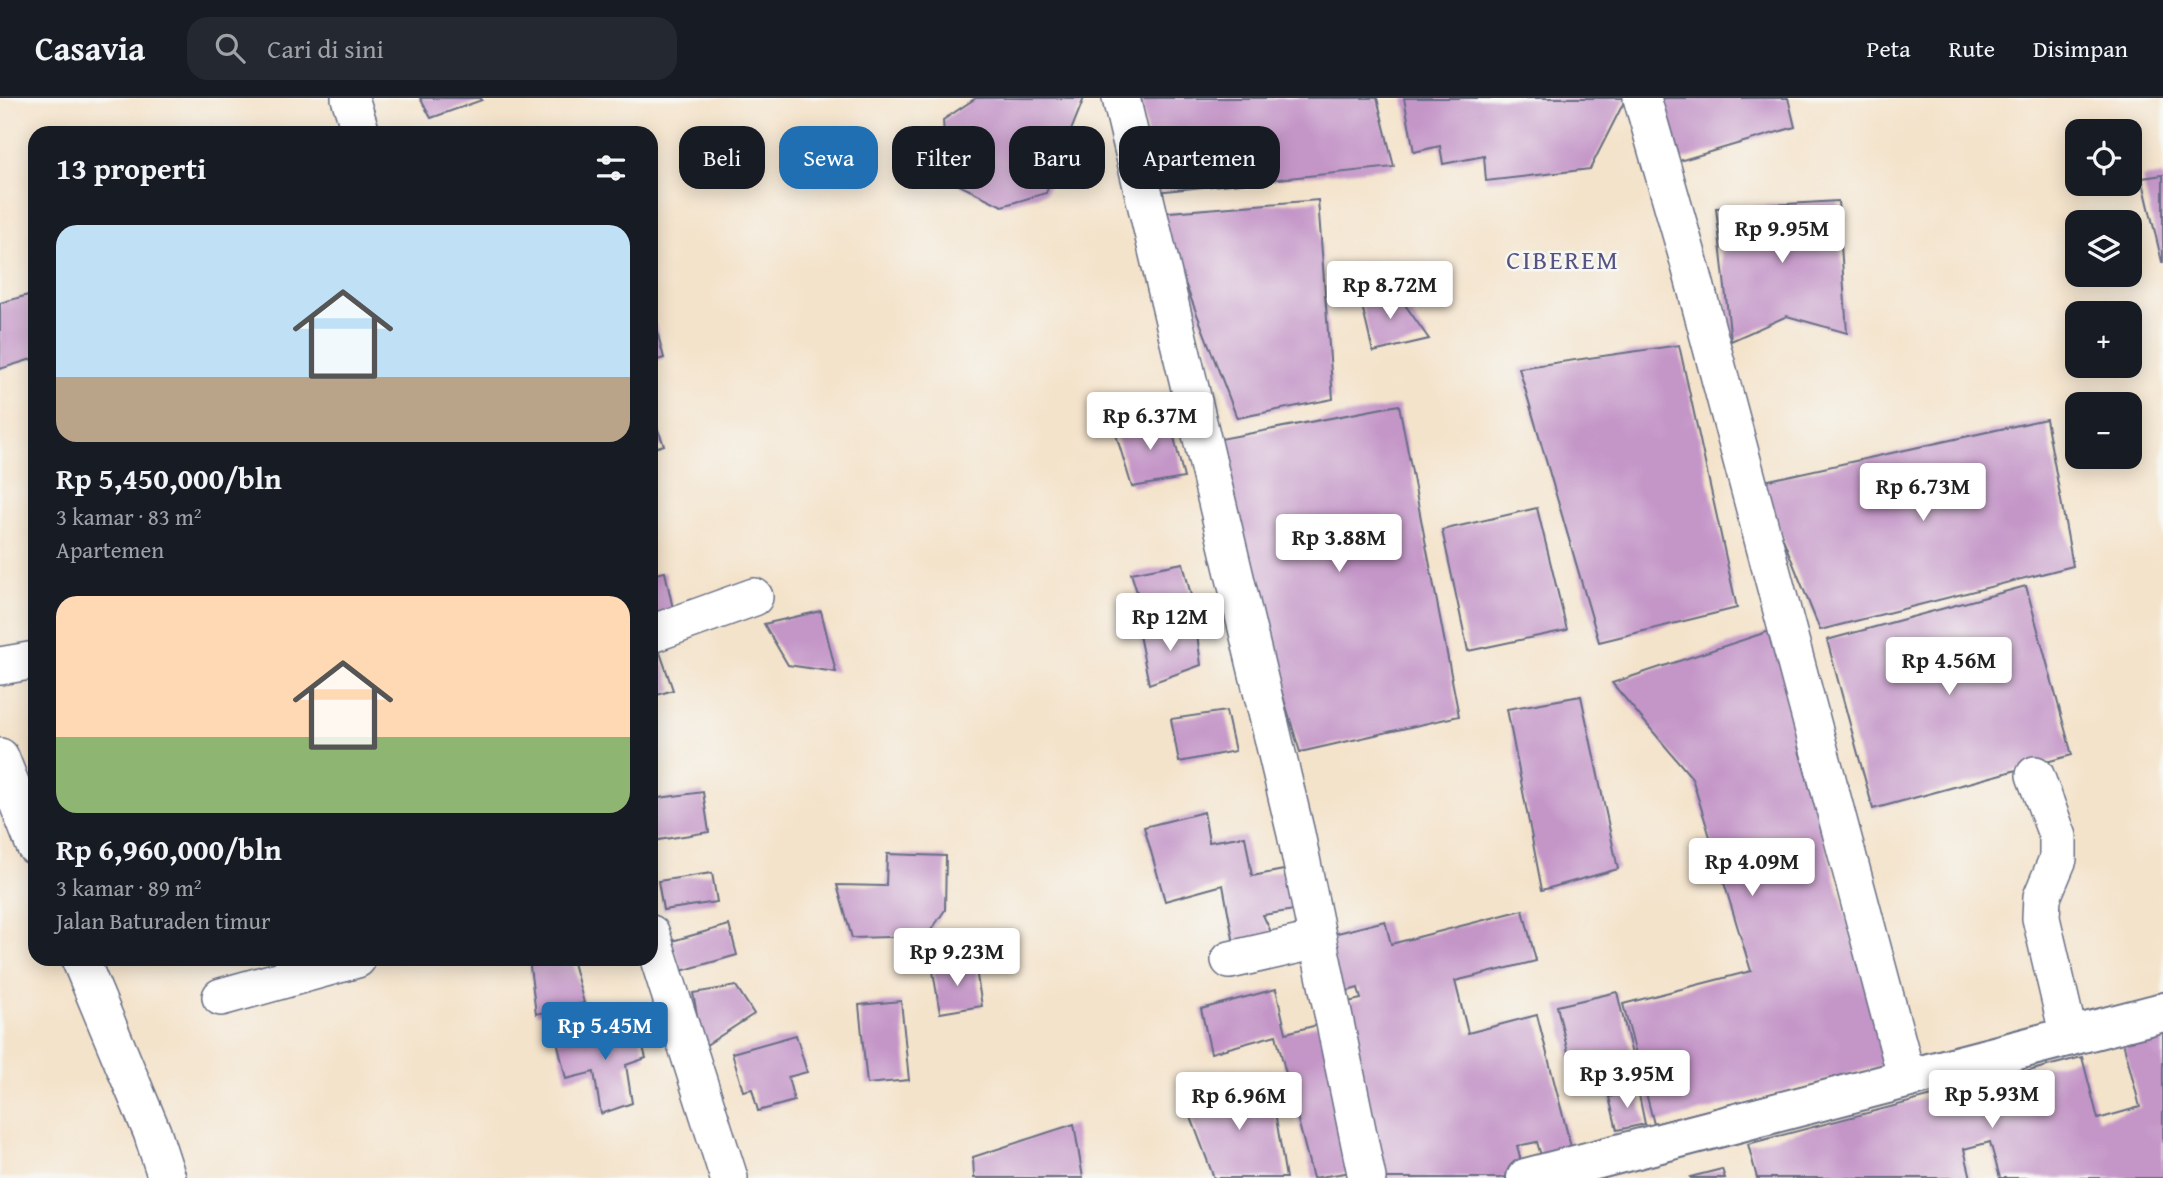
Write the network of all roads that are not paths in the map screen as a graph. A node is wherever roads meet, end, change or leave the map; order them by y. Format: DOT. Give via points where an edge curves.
graph roads {
  1 [pos="350,98"];
  2 [pos="1121,98"];
  3 [pos="1642,98"];
  4 [pos="359,126"];
  5 [pos="754,597"];
  6 [pos="658,631"];
  7 [pos="28,661"];
  8 [pos="0,666"];
  9 [pos="0,757"];
  10 [pos="2035,775"];
  11 [pos="28,828"];
  12 [pos="1318,940"];
  13 [pos="658,956"];
  14 [pos="1230,960"];
  15 [pos="83,966"];
  16 [pos="291,968"];
  17 [pos="221,997"];
  18 [pos="2163,1012"];
  19 [pos="2069,1037"];
  20 [pos="1907,1079"];
  21 [pos="167,1178"];
  22 [pos="729,1178"];
  23 [pos="1367,1178"];
  24 [pos="1526,1178"];
  1 -- 4 [label="street"];
  2 -- 12 [label="street"];
  3 -- 20 [label="street"];
  5 -- 6 [label="street"];
  7 -- 8 [label="street"];
  9 -- 11 [label="street"];
  10 -- 19 [label="street" via="2057,837 2058,859 2042,897 2041,918"];
  12 -- 14 [label="street"];
  12 -- 23 [label="street"];
  13 -- 22 [label="street"];
  15 -- 21 [label="street"];
  16 -- 17 [label="street"];
  18 -- 19 [label="main road"];
  19 -- 20 [label="main road"];
  20 -- 24 [label="main road"];
}
